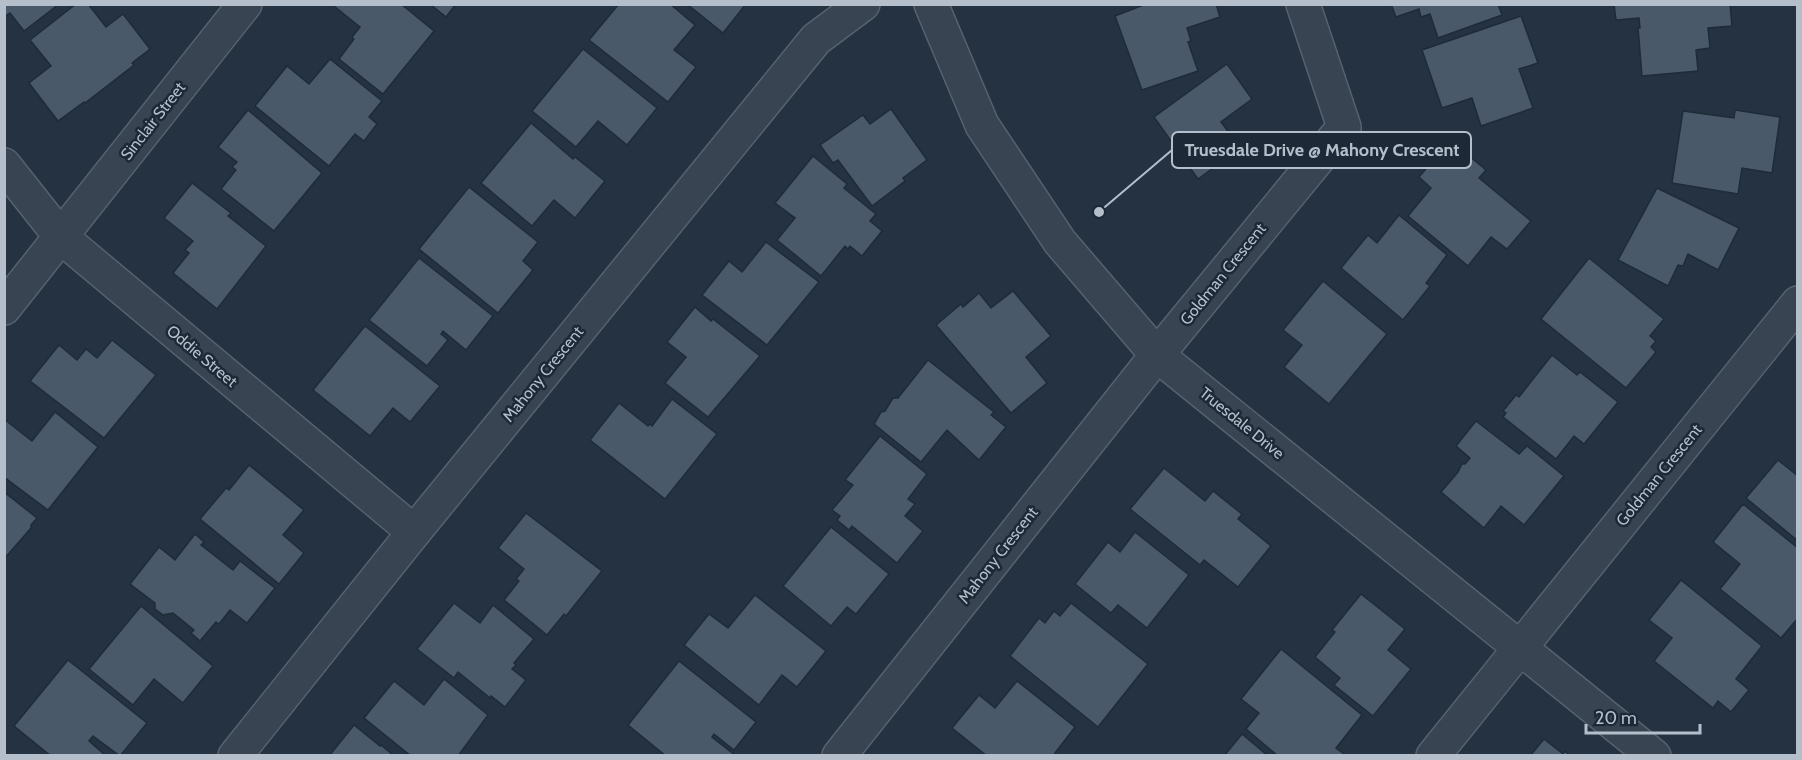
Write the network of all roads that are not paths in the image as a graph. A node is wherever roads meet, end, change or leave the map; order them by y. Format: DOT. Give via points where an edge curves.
graph roads {
  1 [pos="245,4"];
  2 [pos="863,4"];
  3 [pos="931,4"];
  4 [pos="1303,4"];
  5 [pos="4,165"];
  6 [pos="61,237"];
  7 [pos="1797,303"];
  8 [pos="4,308"];
  9 [pos="1157,355"];
  10 [pos="414,532"];
  11 [pos="1521,647"];
  12 [pos="236,756"];
  13 [pos="839,756"];
  14 [pos="1433,756"];
  15 [pos="1654,756"];
  1 -- 6 [label="street, Sinclair Street"];
  2 -- 10 [label="street, Mahony Crescent" via="816,39"];
  3 -- 9 [label="street, Truesdale Drive" via="982,125 1060,242"];
  4 -- 9 [label="street, Goldman Crescent" via="1344,127"];
  5 -- 6 [label="street, Oddie Street"];
  6 -- 8 [label="street, Sinclair Street"];
  6 -- 10 [label="street, Oddie Street"];
  7 -- 11 [label="street, Goldman Crescent"];
  9 -- 11 [label="street, Truesdale Drive"];
  9 -- 13 [label="street, Mahony Crescent"];
  10 -- 12 [label="street, Mahony Crescent"];
  11 -- 14 [label="street, Goldman Crescent"];
  11 -- 15 [label="street, Truesdale Drive"];
}
